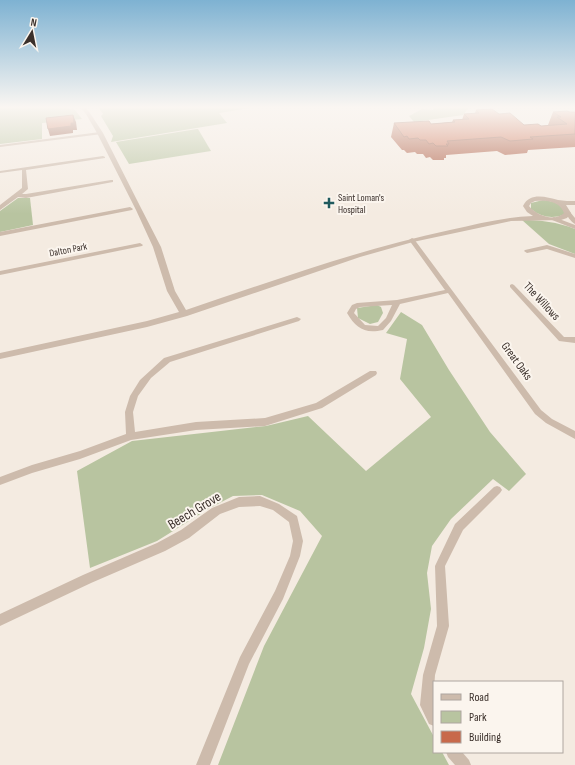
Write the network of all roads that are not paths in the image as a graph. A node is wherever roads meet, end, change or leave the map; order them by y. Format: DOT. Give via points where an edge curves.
graph roads {
  1 [pos="25,143"];
  2 [pos="105,143"];
  3 [pos="0,146"];
  4 [pos="104,156"];
  5 [pos="24,169"];
  6 [pos="0,172"];
  7 [pos="111,181"];
  8 [pos="18,195"];
  9 [pos="558,202"];
  10 [pos="575,203"];
  11 [pos="0,208"];
  12 [pos="527,208"];
  13 [pos="130,210"];
  14 [pos="570,211"];
  15 [pos="544,218"];
  16 [pos="511,219"];
  17 [pos="554,219"];
  18 [pos="575,222"];
  19 [pos="575,227"];
  20 [pos="0,234"];
  21 [pos="412,240"];
  22 [pos="140,245"];
  23 [pos="527,251"];
  24 [pos="575,256"];
  25 [pos="0,273"];
  26 [pos="512,286"];
  27 [pos="449,291"];
  28 [pos="397,302"];
  29 [pos="184,314"];
  30 [pos="297,319"];
  31 [pos="575,340"];
  32 [pos="0,356"];
  33 [pos="373,373"];
  34 [pos="575,435"];
  35 [pos="131,436"];
  36 [pos="0,481"];
  37 [pos="497,490"];
  38 [pos="0,620"];
  39 [pos="433,717"];
  40 [pos="455,753"];
  41 [pos="203,765"];
  42 [pos="464,765"];
  1 -- 3 [label="street"];
  2 -- 29 [label="street" via="157,247 171,291"];
  4 -- 5 [label="street"];
  5 -- 6 [label="street"];
  5 -- 8 [label="street" via="25,189"];
  7 -- 8 [label="street" via="26,196"];
  8 -- 11 [label="street"];
  9 -- 10 [label="street"];
  9 -- 12 [label="street" via="534,199 528,202"];
  9 -- 14 [label="street"];
  12 -- 15 [label="street"];
  12 -- 16 [label="street"];
  13 -- 20 [label="street"];
  14 -- 17 [label="street" via="564,217"];
  14 -- 18 [label="street"];
  15 -- 16 [label="street"];
  15 -- 17 [label="street"];
  16 -- 21 [label="street"];
  17 -- 19 [label="street"];
  21 -- 27 [label="street, Great Oaks"];
  21 -- 29 [label="street" via="357,255"];
  22 -- 25 [label="street, Dalton Park"];
  23 -- 24 [label="street" via="547,247"];
  26 -- 31 [label="street, The Willows" via="562,339"];
  27 -- 28 [label="street"];
  27 -- 34 [label="street, Great Oaks" via="538,412"];
  28 -- 28 [label="street" via="359,305 350,313 358,325 371,329 380,328 389,319"];
  29 -- 32 [label="street"];
  30 -- 35 [label="street" via="167,360 136,390 129,412"];
  33 -- 35 [label="street" via="319,406 266,422 196,426"];
  35 -- 36 [label="street" via="80,456"];
  37 -- 39 [label="street" via="459,527 440,566 443,626 429,675 426,705"];
  38 -- 41 [label="street, Beech Grove" via="87,578 160,547 185,534 216,511 239,502 260,501 276,507 293,519 298,541 294,556 279,596 244,661"];
  40 -- 42 [label="street"];
}
